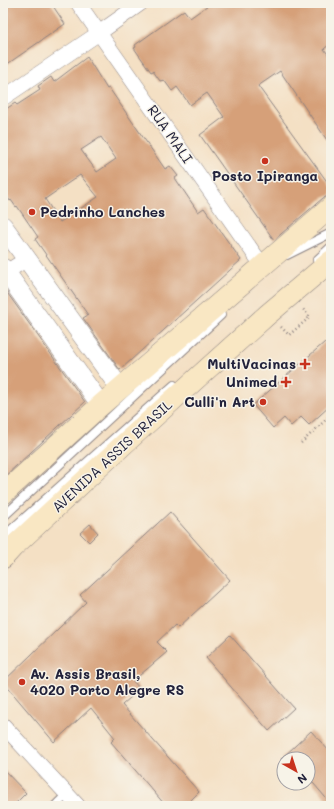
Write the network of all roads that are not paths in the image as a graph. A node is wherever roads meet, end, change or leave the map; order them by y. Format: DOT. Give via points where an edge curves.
graph roads {
  1 [pos="78,3"];
  2 [pos="141,3"];
  3 [pos="99,33"];
  4 [pos="3,98"];
  5 [pos="331,207"];
  6 [pos="3,226"];
  7 [pos="331,233"];
  8 [pos="331,248"];
  9 [pos="27,259"];
  10 [pos="322,262"];
  11 [pos="262,265"];
  12 [pos="4,271"];
  13 [pos="254,284"];
  14 [pos="225,311"];
  15 [pos="182,378"];
  16 [pos="120,388"];
  17 [pos="101,405"];
  18 [pos="3,494"];
  19 [pos="3,517"];
  20 [pos="3,537"];
  21 [pos="3,558"];
  22 [pos="3,725"];
  23 [pos="67,794"];
  24 [pos="55,806"];
  25 [pos="78,806"];
  1 -- 3 [label="street, RUA MALI"];
  2 -- 3 [label="street"];
  3 -- 4 [label="street"];
  3 -- 11 [label="street, RUA MALI"];
  5 -- 11 [label="main road"];
  6 -- 9 [label="street"];
  7 -- 13 [label="lane" via="283,257"];
  8 -- 10 [label="lane"];
  9 -- 12 [label="street"];
  9 -- 16 [label="street"];
  10 -- 21 [label="main road, AVENIDA ASSIS BRASIL"];
  11 -- 16 [label="main road"];
  12 -- 17 [label="street"];
  14 -- 19 [label="lane"];
  15 -- 20 [label="lane"];
  16 -- 17 [label="main road"];
  17 -- 18 [label="main road"];
  22 -- 23 [label="street"];
  23 -- 24 [label="lane"];
  23 -- 25 [label="street"];
}
